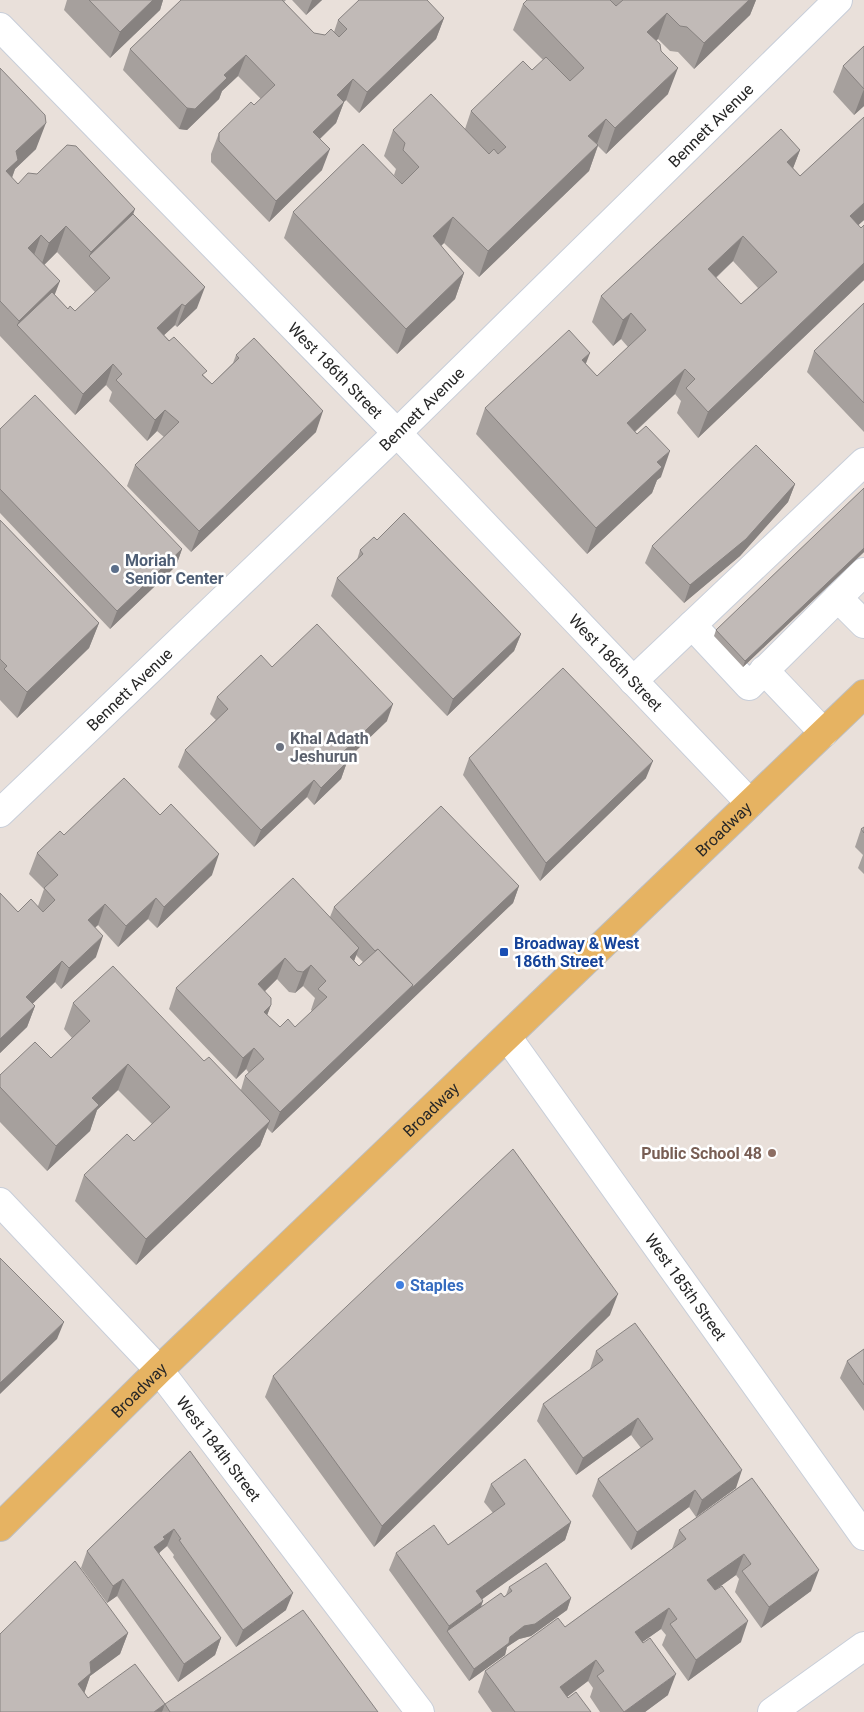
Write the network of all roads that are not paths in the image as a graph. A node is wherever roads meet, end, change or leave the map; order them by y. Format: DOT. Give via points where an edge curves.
graph roads {
  1 [pos="838,0"];
  2 [pos="0,27"];
  3 [pos="397,432"];
  4 [pos="864,462"];
  5 [pos="847,583"];
  6 [pos="864,624"];
  7 [pos="692,625"];
  8 [pos="769,658"];
  9 [pos="633,681"];
  10 [pos="864,694"];
  11 [pos="824,733"];
  12 [pos="750,803"];
  13 [pos="0,813"];
  14 [pos="508,1038"];
  15 [pos="0,1202"];
  16 [pos="160,1370"];
  17 [pos="0,1527"];
  18 [pos="864,1536"];
  19 [pos="864,1646"];
  20 [pos="420,1712"];
  21 [pos="772,1712"];
  1 -- 3 [label="street, Bennett Avenue"];
  2 -- 3 [label="street, West 186th Street"];
  3 -- 9 [label="street, West 186th Street"];
  3 -- 13 [label="street, Bennett Avenue"];
  4 -- 7 [label="street" via="837,502 801,537 727,606"];
  5 -- 6 [label="street"];
  5 -- 8 [label="street" via="808,616"];
  7 -- 8 [label="street" via="749,686"];
  7 -- 9 [label="street"];
  8 -- 11 [label="street"];
  9 -- 12 [label="street, West 186th Street"];
  10 -- 11 [label="main road, Broadway"];
  11 -- 12 [label="main road, Broadway"];
  12 -- 14 [label="main road, Broadway"];
  14 -- 16 [label="main road, Broadway"];
  14 -- 18 [label="street, West 185th Street"];
  15 -- 16 [label="street, West 184th Street"];
  16 -- 17 [label="main road, Broadway"];
  16 -- 20 [label="street, West 184th Street"];
  19 -- 21 [label="street"];
}
